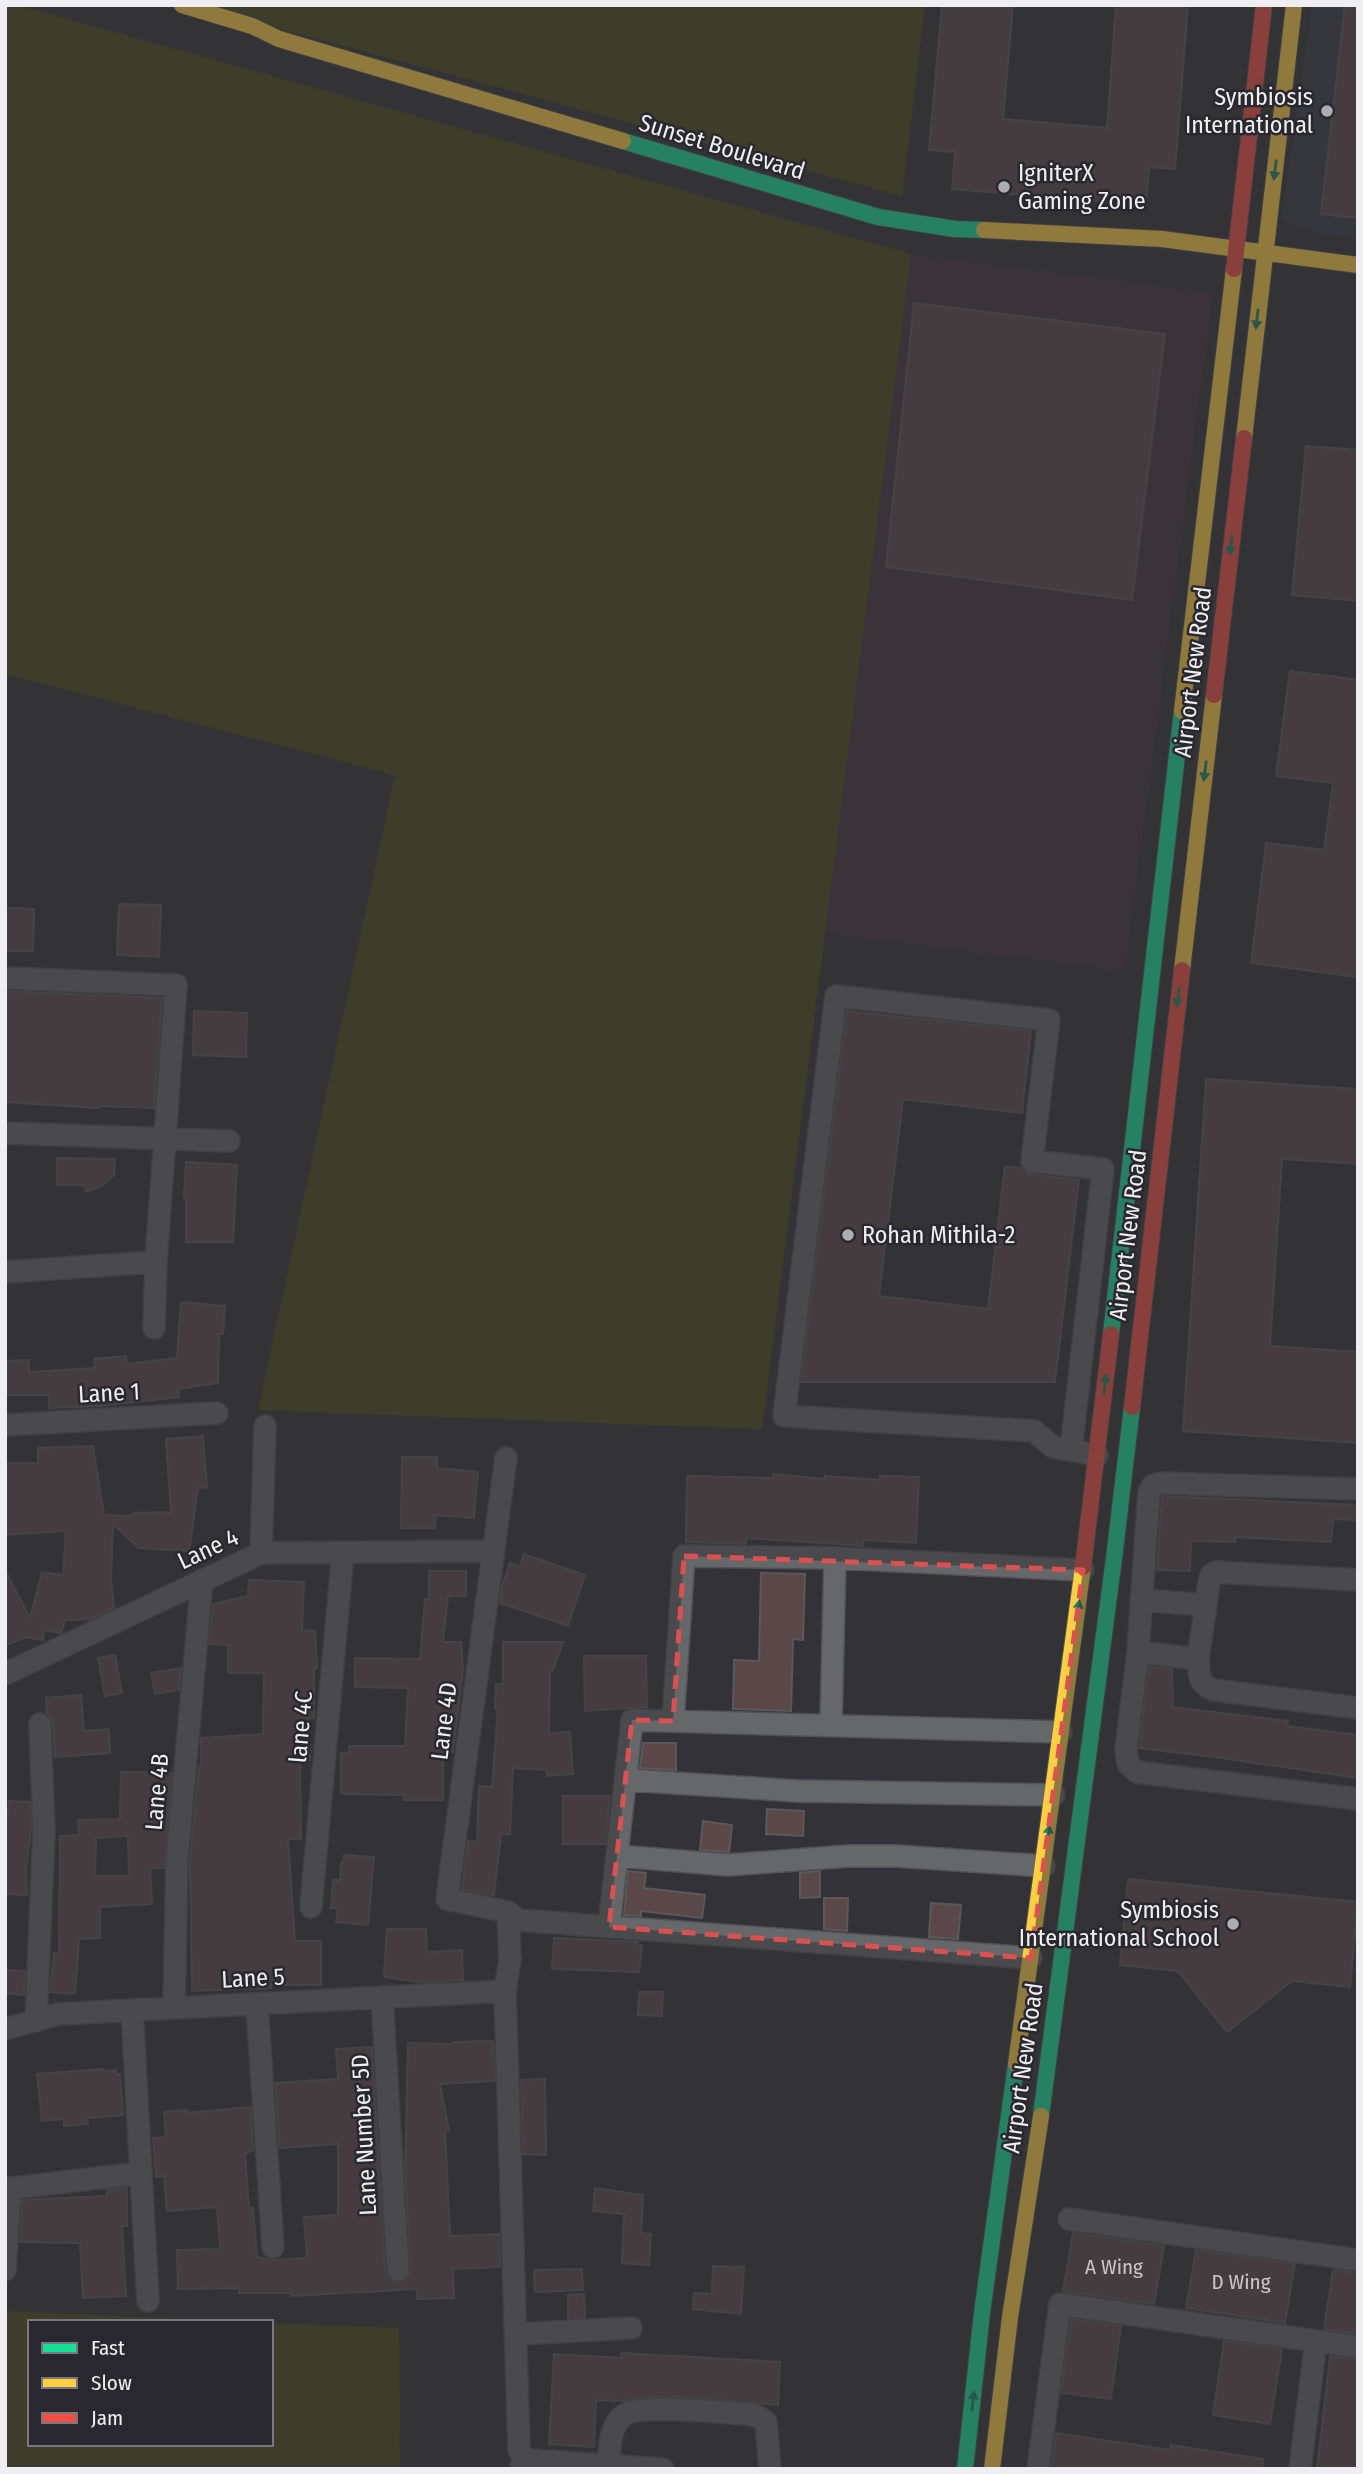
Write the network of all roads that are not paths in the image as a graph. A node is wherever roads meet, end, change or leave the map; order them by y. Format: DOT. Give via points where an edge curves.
graph roads {
  1 [pos="182,5"];
  2 [pos="1264,5"];
  3 [pos="1294,5"];
  4 [pos="1235,248"];
  5 [pos="1265,251"];
  6 [pos="1358,265"];
  7 [pos="5,978"];
  8 [pos="5,1133"];
  9 [pos="165,1139"];
  10 [pos="229,1141"];
  11 [pos="156,1262"];
  12 [pos="5,1272"];
  13 [pos="154,1328"];
  14 [pos="217,1412"];
  15 [pos="5,1425"];
  16 [pos="265,1426"];
  17 [pos="1070,1450"];
  18 [pos="1097,1455"];
  19 [pos="506,1458"];
  20 [pos="1358,1489"];
  21 [pos="493,1551"];
  22 [pos="343,1552"];
  23 [pos="261,1553"];
  24 [pos="835,1558"];
  25 [pos="1083,1570"];
  26 [pos="202,1580"];
  27 [pos="1358,1580"];
  28 [pos="1142,1600"];
  29 [pos="1206,1605"];
  30 [pos="1138,1652"];
  31 [pos="1198,1659"];
  32 [pos="5,1674"];
  33 [pos="1358,1708"];
  34 [pos="673,1721"];
  35 [pos="40,1724"];
  36 [pos="831,1724"];
  37 [pos="1061,1732"];
  38 [pos="627,1780"];
  39 [pos="1054,1795"];
  40 [pos="1358,1799"];
  41 [pos="618,1856"];
  42 [pos="1044,1867"];
  43 [pos="310,1907"];
  44 [pos="508,1912"];
  45 [pos="609,1927"];
  46 [pos="1031,1958"];
  47 [pos="505,1991"];
  48 [pos="383,1997"];
  49 [pos="257,2004"];
  50 [pos="174,2008"];
  51 [pos="132,2010"];
  52 [pos="36,2021"];
  53 [pos="5,2029"];
  54 [pos="141,2173"];
  55 [pos="8,2189"];
  56 [pos="1069,2219"];
  57 [pos="272,2247"];
  58 [pos="1358,2260"];
  59 [pos="5,2270"];
  60 [pos="398,2270"];
  61 [pos="148,2301"];
  62 [pos="631,2328"];
  63 [pos="516,2334"];
  64 [pos="1316,2342"];
  65 [pos="1358,2347"];
  66 [pos="522,2463"];
  67 [pos="608,2465"];
  68 [pos="663,2469"];
  69 [pos="771,2469"];
  70 [pos="965,2469"];
  71 [pos="992,2469"];
  72 [pos="1038,2469"];
  73 [pos="1300,2469"];
  1 -- 4 [label="main road, Sunset Boulevard" via="279,39 878,217 955,229 1122,236"];
  2 -- 4 [label="main road, Airport New Road"];
  3 -- 5 [label="main road, Airport New Road, one-way"];
  4 -- 5 [label="main road, Sunset Boulevard"];
  18 -- 4 [label="main road, Airport New Road, one-way"];
  5 -- 6 [label="main road, Sunset Boulevard"];
  5 -- 71 [label="main road, Airport New Road, one-way" via="1114,1559"];
  7 -- 9 [label="street" via="176,985"];
  8 -- 9 [label="street"];
  9 -- 10 [label="street"];
  9 -- 11 [label="street"];
  11 -- 12 [label="street"];
  11 -- 13 [label="street"];
  14 -- 15 [label="street, Lane 1"];
  16 -- 23 [label="street"];
  17 -- 17 [label="street" via="1053,1447 1034,1431 784,1416 836,996 1049,1020 1032,1161 1102,1169"];
  17 -- 18 [label="street"];
  18 -- 25 [label="main road, Airport New Road"];
  19 -- 21 [label="street"];
  20 -- 28 [label="street" via="1153,1485"];
  21 -- 22 [label="street, Lane 4"];
  21 -- 44 [label="street, Lane 4D" via="447,1899"];
  22 -- 23 [label="street, Lane 4"];
  22 -- 43 [label="street, lane 4C"];
  23 -- 26 [label="street, Lane 4"];
  24 -- 25 [label="street"];
  24 -- 34 [label="street" via="684,1556"];
  24 -- 36 [label="street"];
  37 -- 25 [label="main road, Airport New Road, one-way"];
  26 -- 32 [label="street, Lane 4"];
  26 -- 50 [label="street, Lane 4B" via="177,1859"];
  27 -- 29 [label="street" via="1216,1572 1211,1575"];
  28 -- 29 [label="street"];
  28 -- 30 [label="street"];
  29 -- 31 [label="street"];
  30 -- 31 [label="street"];
  30 -- 40 [label="street" via="1126,1749 1128,1764 1137,1772"];
  31 -- 33 [label="street" via="1199,1680 1214,1690"];
  34 -- 36 [label="street"];
  34 -- 38 [label="street" via="632,1720"];
  35 -- 52 [label="street" via="44,1831"];
  36 -- 37 [label="street"];
  37 -- 39 [label="main road, Airport New Road"];
  38 -- 39 [label="street" via="798,1791"];
  38 -- 41 [label="street"];
  42 -- 39 [label="main road, Airport New Road, one-way"];
  41 -- 42 [label="street" via="728,1865 896,1856"];
  41 -- 45 [label="street"];
  42 -- 46 [label="main road, Airport New Road"];
  44 -- 45 [label="street" via="518,1920"];
  44 -- 47 [label="street" via="510,1960"];
  45 -- 46 [label="street"];
  70 -- 46 [label="main road, Airport New Road, one-way"];
  47 -- 48 [label="street, Lane 5"];
  47 -- 63 [label="street"];
  48 -- 49 [label="street, Lane 5"];
  48 -- 60 [label="street, Lane Number 5D"];
  49 -- 50 [label="street, Lane 5"];
  49 -- 57 [label="street"];
  50 -- 51 [label="street, Lane 5"];
  51 -- 52 [label="street, Lane 5" via="58,2014"];
  51 -- 54 [label="street"];
  52 -- 53 [label="street, Lane 5"];
  54 -- 55 [label="street"];
  54 -- 61 [label="street"];
  55 -- 59 [label="street"];
  56 -- 58 [label="street"];
  62 -- 63 [label="street"];
  63 -- 66 [label="street"];
  64 -- 65 [label="street"];
  64 -- 72 [label="street" via="1060,2304"];
  64 -- 73 [label="street"];
  66 -- 67 [label="street"];
  67 -- 68 [label="street"];
  67 -- 69 [label="street" via="616,2425 623,2416 647,2409 759,2417 768,2430"];
}
